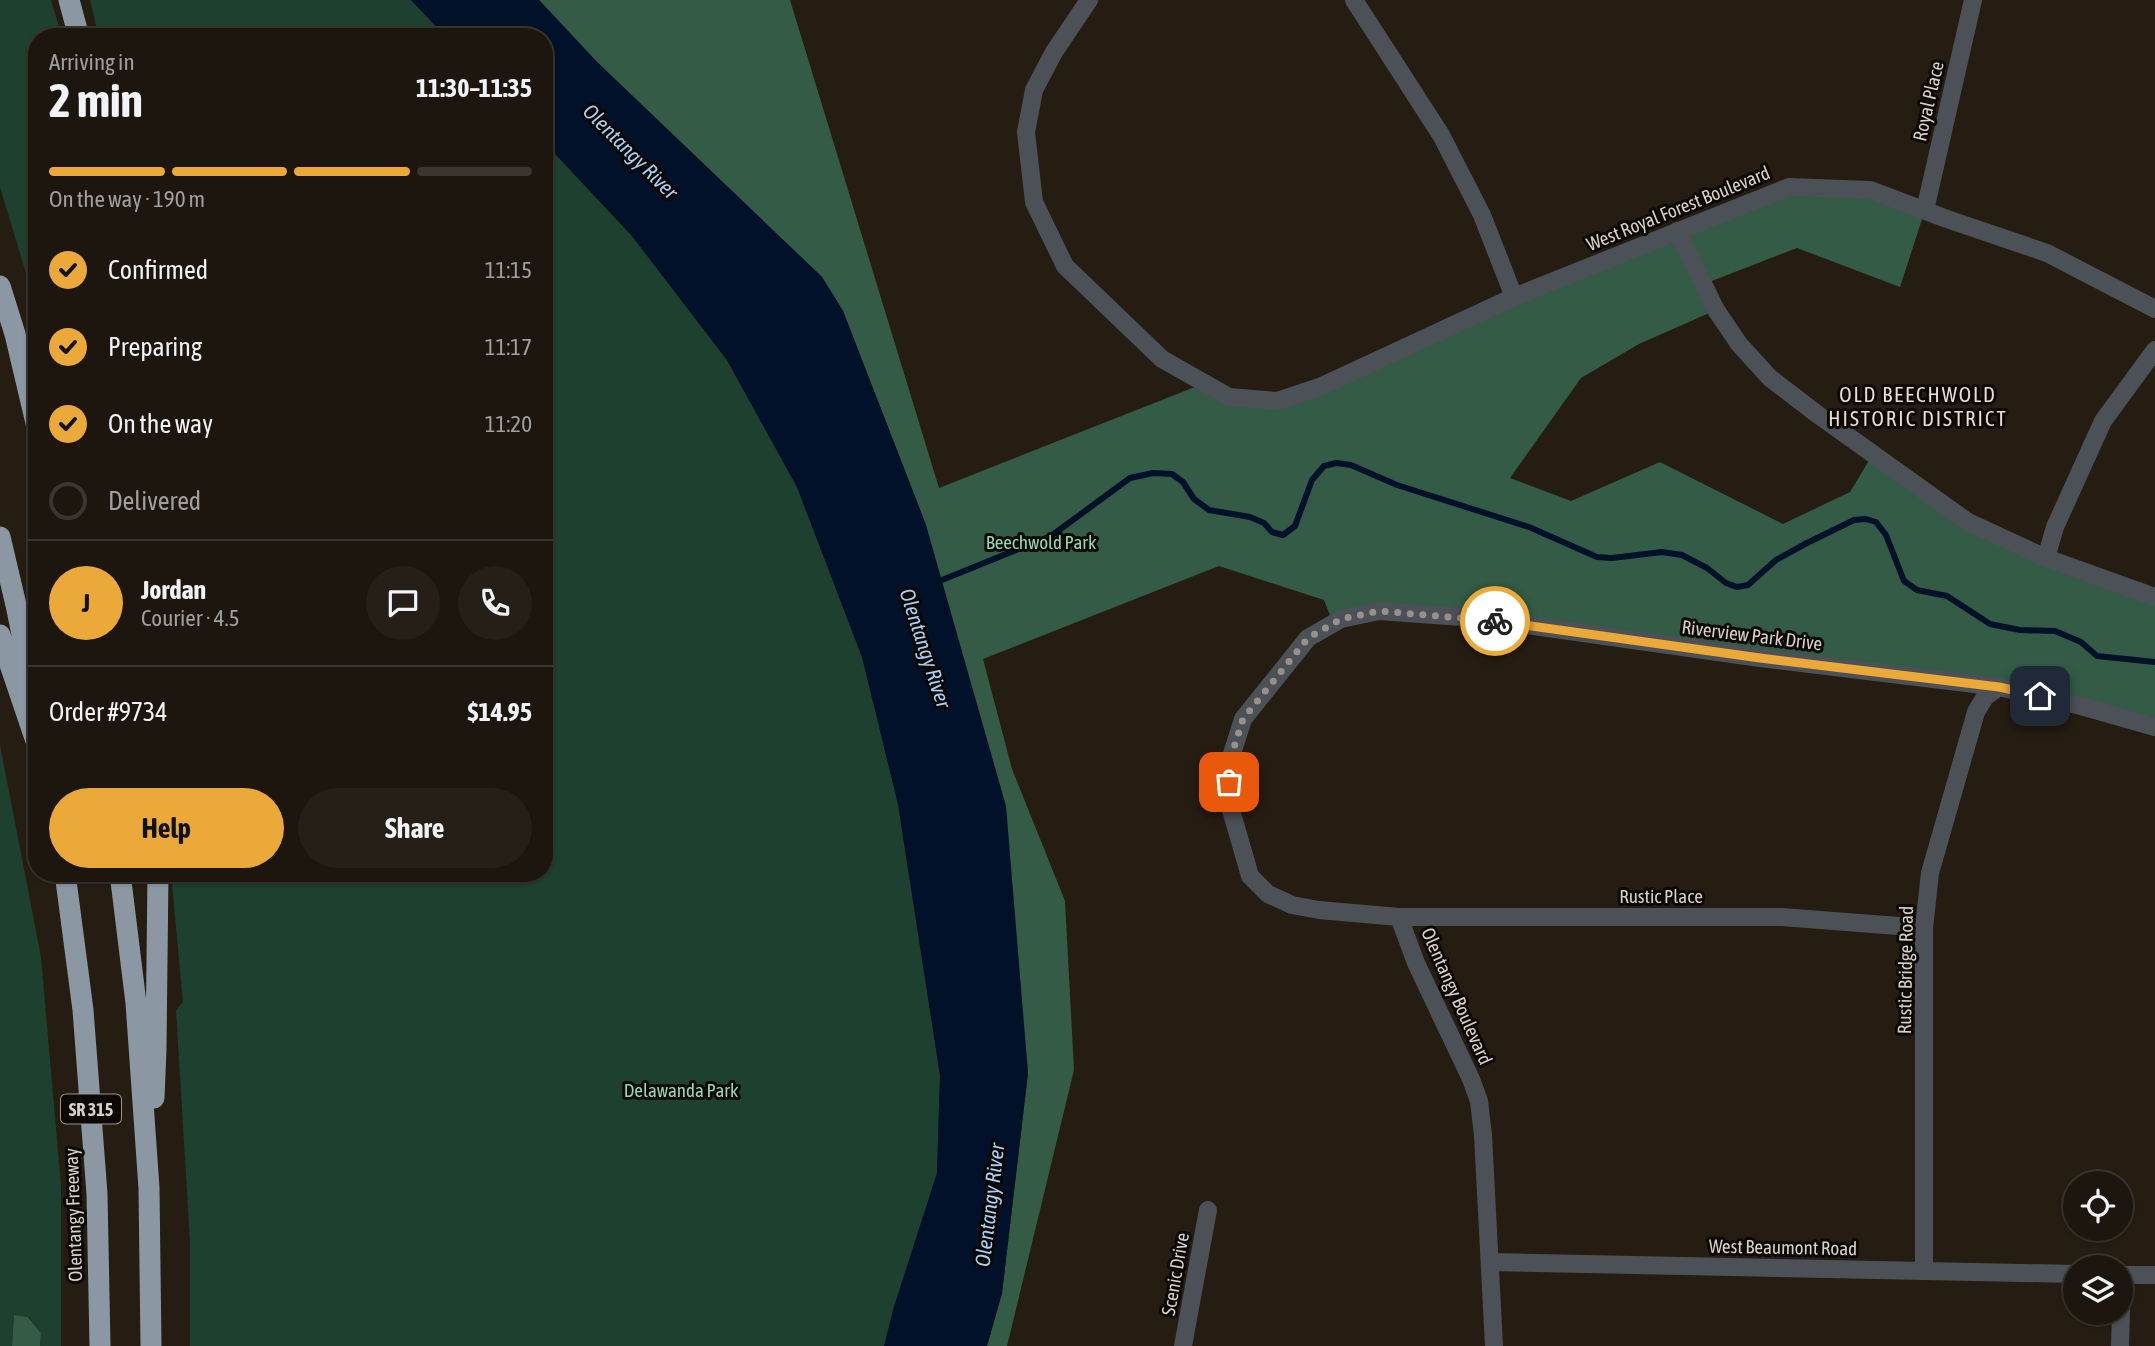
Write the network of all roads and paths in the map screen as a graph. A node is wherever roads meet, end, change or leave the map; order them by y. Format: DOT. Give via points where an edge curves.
graph roads {
  1 [pos="69,0"];
  2 [pos="1089,0"];
  3 [pos="1354,0"];
  4 [pos="1973,0"];
  5 [pos="77,28"];
  6 [pos="1925,210"];
  7 [pos="1677,231"];
  8 [pos="0,286"];
  9 [pos="1514,297"];
  10 [pos="2155,309"];
  11 [pos="2155,350"];
  12 [pos="28,389"];
  13 [pos="0,537"];
  14 [pos="2046,558"];
  15 [pos="2155,597"];
  16 [pos="1341,619"];
  17 [pos="0,635"];
  18 [pos="28,664"];
  19 [pos="1999,687"];
  20 [pos="28,717"];
  21 [pos="2155,727"];
  22 [pos="66,882"];
  23 [pos="121,882"];
  24 [pos="158,882"];
  25 [pos="1399,917"];
  26 [pos="1924,928"];
  27 [pos="149,1188"];
  28 [pos="1208,1210"];
  29 [pos="1490,1262"];
  30 [pos="1924,1271"];
  31 [pos="2063,1274"];
  32 [pos="2133,1275"];
  33 [pos="2155,1275"];
  34 [pos="2121,1325"];
  35 [pos="100,1346"];
  36 [pos="150,1346"];
  37 [pos="1184,1346"];
  38 [pos="1494,1346"];
  39 [pos="2120,1346"];
  1 -- 5 [label="highway"];
  2 -- 9 [label="street, West Royal Forest Boulevard" via="1034,90 1026,132 1034,202 1065,266 1162,359 1229,397 1277,401 1322,386"];
  3 -- 9 [label="street" via="1441,135 1482,215"];
  4 -- 6 [label="street, Royal Place"];
  6 -- 7 [label="street, West Royal Forest Boulevard" via="1870,190 1788,187"];
  6 -- 10 [label="street, West Royal Forest Boulevard" via="2047,253"];
  7 -- 9 [label="street, West Royal Forest Boulevard"];
  7 -- 14 [label="street" via="1716,310 1770,378 1968,522"];
  8 -- 12 [label="highway"];
  11 -- 14 [label="street" via="2103,421 2055,527"];
  13 -- 18 [label="highway"];
  14 -- 15 [label="street"];
  16 -- 19 [label="street, Riverview Park Drive" via="1379,611 1476,618"];
  16 -- 25 [label="street, Olentangy Boulevard" via="1308,638 1243,719 1230,760 1229,803 1250,876 1268,894 1292,905"];
  17 -- 20 [label="highway"];
  19 -- 21 [label="street, Riverview Park Drive"];
  19 -- 26 [label="street, Rustic Bridge Road" via="1985,697 1976,712 1930,873"];
  22 -- 35 [label="highway, Olentangy Freeway / SR 315" via="83,1010 97,1194"];
  23 -- 27 [label="highway, SR 315" via="136,1003"];
  24 -- 27 [label="highway"];
  25 -- 26 [label="street, Rustic Place" via="1782,918"];
  25 -- 29 [label="street, Olentangy Boulevard" via="1479,1101"];
  26 -- 30 [label="street, Rustic Bridge Road"];
  27 -- 36 [label="highway, SR 315"];
  28 -- 37 [label="street, Scenic Drive"];
  29 -- 30 [label="street, West Beaumont Road"];
  29 -- 38 [label="street, Olentangy Boulevard"];
  30 -- 31 [label="street, West Beaumont Road"];
  32 -- 33 [label="street"];
  34 -- 39 [label="street"];
}
